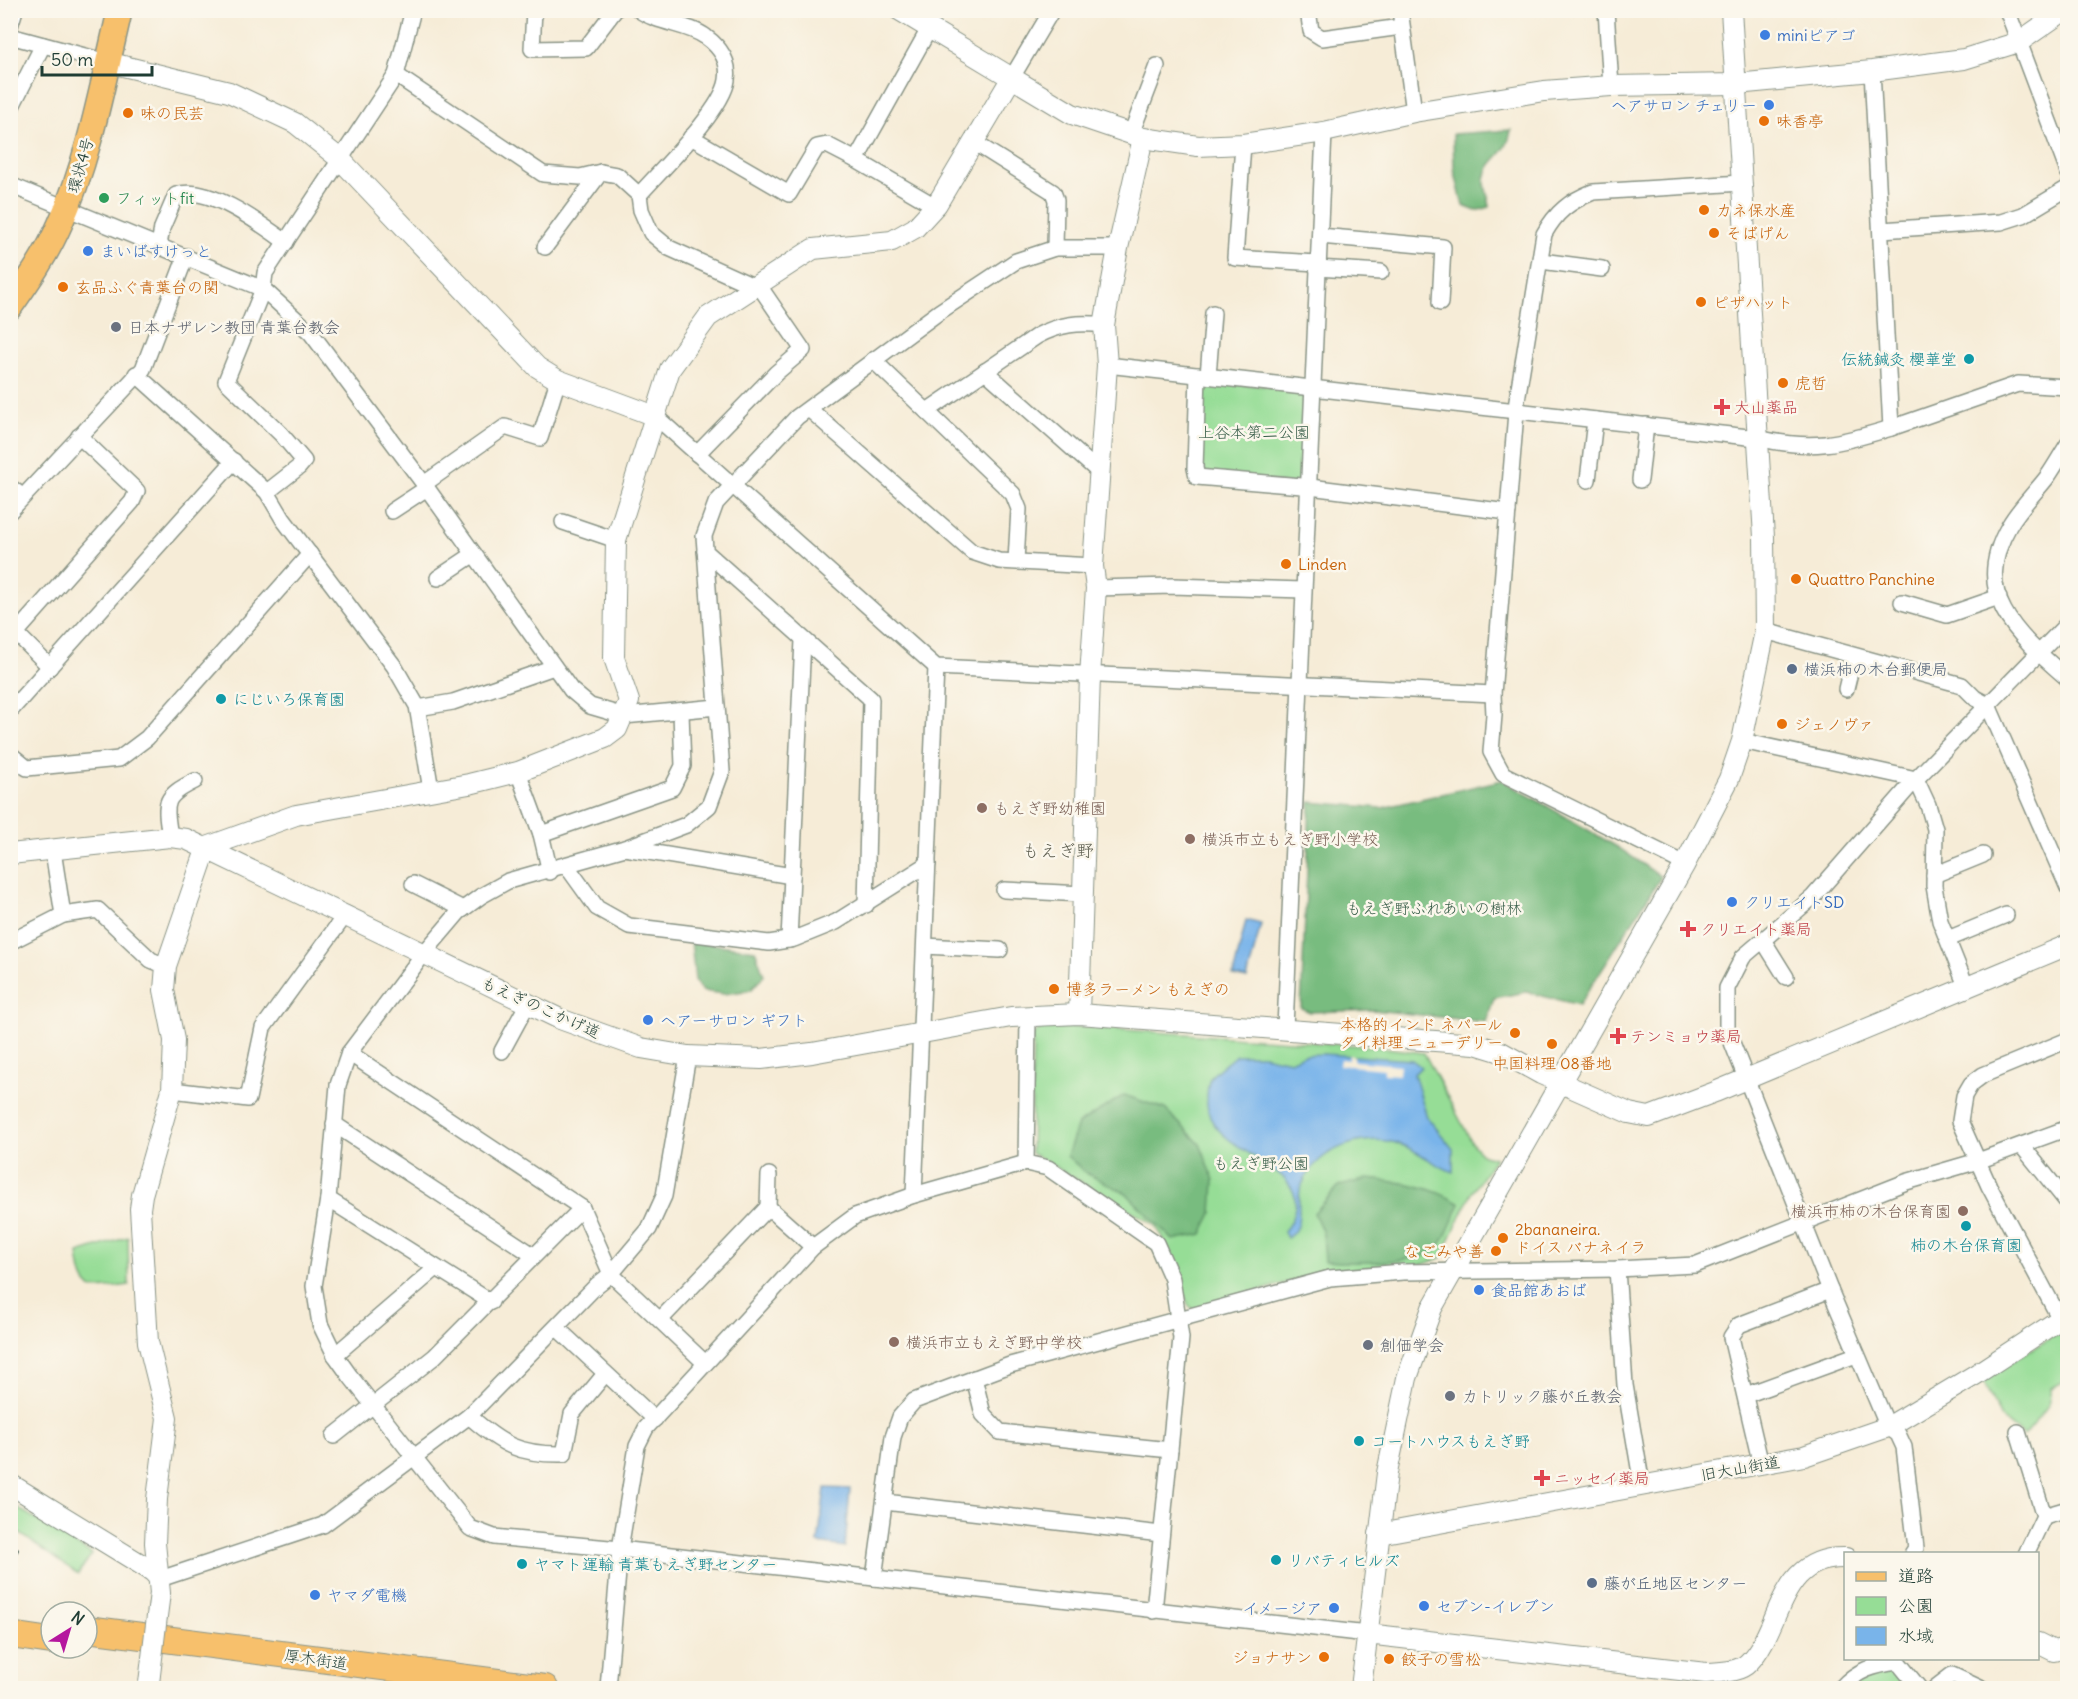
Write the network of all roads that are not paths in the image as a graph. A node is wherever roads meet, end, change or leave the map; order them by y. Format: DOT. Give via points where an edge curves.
graph roads {
  1 [pos="15,10"];
  2 [pos="120,10"];
  3 [pos="412,10"];
  4 [pos="534,10"];
  5 [pos="615,10"];
  6 [pos="639,10"];
  7 [pos="899,10"];
  8 [pos="1052,10"];
  9 [pos="1308,10"];
  10 [pos="1400,10"];
  11 [pos="1606,10"];
  12 [pos="1731,10"];
  13 [pos="2007,10"];
  14 [pos="2065,10"];
  15 [pos="10,26"];
  16 [pos="1401,27"];
  17 [pos="929,29"];
  18 [pos="10,36"];
  19 [pos="2019,42"];
  20 [pos="44,45"];
  21 [pos="107,62"];
  22 [pos="1157,66"];
  23 [pos="1872,71"];
  24 [pos="396,75"];
  25 [pos="1011,79"];
  26 [pos="1736,84"];
  27 [pos="1611,86"];
  28 [pos="10,110"];
  29 [pos="1414,112"];
  30 [pos="1324,132"];
  31 [pos="1137,136"];
  32 [pos="691,137"];
  33 [pos="975,143"];
  34 [pos="1243,144"];
  35 [pos="340,159"];
  36 [pos="856,160"];
  37 [pos="601,172"];
  38 [pos="2067,172"];
  39 [pos="1742,183"];
  40 [pos="10,185"];
  41 [pos="2067,188"];
  42 [pos="639,195"];
  43 [pos="935,206"];
  44 [pos="67,208"];
  45 [pos="1881,230"];
  46 [pos="1320,236"];
  47 [pos="286,242"];
  48 [pos="159,245"];
  49 [pos="545,248"];
  50 [pos="1055,248"];
  51 [pos="1118,248"];
  52 [pos="186,256"];
  53 [pos="1541,261"];
  54 [pos="1317,266"];
  55 [pos="1602,269"];
  56 [pos="1381,272"];
  57 [pos="755,285"];
  58 [pos="263,289"];
  59 [pos="1440,304"];
  60 [pos="10,307"];
  61 [pos="1214,313"];
  62 [pos="1104,324"];
  63 [pos="873,360"];
  64 [pos="1107,364"];
  65 [pos="985,371"];
  66 [pos="136,374"];
  67 [pos="1203,375"];
  68 [pos="558,380"];
  69 [pos="2067,387"];
  70 [pos="1312,388"];
  71 [pos="809,409"];
  72 [pos="927,411"];
  73 [pos="1516,411"];
  74 [pos="655,416"];
  75 [pos="1595,420"];
  76 [pos="1646,425"];
  77 [pos="1891,428"];
  78 [pos="79,436"];
  79 [pos="1757,438"];
  80 [pos="2067,444"];
  81 [pos="697,454"];
  82 [pos="234,461"];
  83 [pos="1100,473"];
  84 [pos="1639,478"];
  85 [pos="1588,480"];
  86 [pos="732,485"];
  87 [pos="426,486"];
  88 [pos="10,487"];
  89 [pos="1307,487"];
  90 [pos="267,492"];
  91 [pos="23,497"];
  92 [pos="10,511"];
  93 [pos="392,511"];
  94 [pos="1508,512"];
  95 [pos="563,522"];
  96 [pos="616,540"];
  97 [pos="705,551"];
  98 [pos="310,554"];
  99 [pos="474,554"];
  100 [pos="1016,561"];
  101 [pos="1094,566"];
  102 [pos="438,578"];
  103 [pos="1096,588"];
  104 [pos="1303,590"];
  105 [pos="1999,597"];
  106 [pos="1902,602"];
  107 [pos="2067,623"];
  108 [pos="1765,631"];
  109 [pos="803,640"];
  110 [pos="2038,653"];
  111 [pos="1854,656"];
  112 [pos="50,667"];
  113 [pos="554,667"];
  114 [pos="936,667"];
  115 [pos="1090,676"];
  116 [pos="2067,679"];
  117 [pos="1301,683"];
  118 [pos="1846,689"];
  119 [pos="1492,694"];
  120 [pos="1988,705"];
  121 [pos="717,707"];
  122 [pos="418,708"];
  123 [pos="10,711"];
  124 [pos="681,712"];
  125 [pos="624,716"];
  126 [pos="1742,741"];
  127 [pos="10,754"];
  128 [pos="518,772"];
  129 [pos="1916,779"];
  130 [pos="187,781"];
  131 [pos="431,790"];
  132 [pos="541,834"];
  133 [pos="170,837"];
  134 [pos="207,847"];
  135 [pos="625,848"];
  136 [pos="53,851"];
  137 [pos="2061,852"];
  138 [pos="10,854"];
  139 [pos="1983,855"];
  140 [pos="928,864"];
  141 [pos="1685,864"];
  142 [pos="566,865"];
  143 [pos="550,872"];
  144 [pos="1934,875"];
  145 [pos="792,876"];
  146 [pos="413,884"];
  147 [pos="2067,888"];
  148 [pos="1004,890"];
  149 [pos="1083,894"];
  150 [pos="867,905"];
  151 [pos="463,909"];
  152 [pos="346,914"];
  153 [pos="63,915"];
  154 [pos="2006,915"];
  155 [pos="1948,939"];
  156 [pos="789,940"];
  157 [pos="1763,940"];
  158 [pos="10,942"];
  159 [pos="2067,945"];
  160 [pos="925,946"];
  161 [pos="1000,950"];
  162 [pos="425,952"];
  163 [pos="166,966"];
  164 [pos="1786,977"];
  165 [pos="1966,986"];
  166 [pos="528,1003"];
  167 [pos="1079,1014"];
  168 [pos="1028,1017"];
  169 [pos="1285,1028"];
  170 [pos="920,1034"];
  171 [pos="2067,1040"];
  172 [pos="502,1052"];
  173 [pos="349,1053"];
  174 [pos="688,1056"];
  175 [pos="1746,1079"];
  176 [pos="1561,1082"];
  177 [pos="172,1090"];
  178 [pos="334,1124"];
  179 [pos="2067,1128"];
  180 [pos="2022,1146"];
  181 [pos="1978,1161"];
  182 [pos="1026,1163"];
  183 [pos="769,1175"];
  184 [pos="914,1195"];
  185 [pos="328,1199"];
  186 [pos="2067,1203"];
  187 [pos="768,1207"];
  188 [pos="582,1209"];
  189 [pos="1803,1222"];
  190 [pos="813,1246"];
  191 [pos="533,1256"];
  192 [pos="435,1269"];
  193 [pos="1617,1269"];
  194 [pos="1451,1272"];
  195 [pos="611,1274"];
  196 [pos="1830,1290"];
  197 [pos="491,1302"];
  198 [pos="2064,1316"];
  199 [pos="660,1320"];
  200 [pos="1177,1320"];
  201 [pos="557,1328"];
  202 [pos="1856,1354"];
  203 [pos="335,1355"];
  204 [pos="705,1363"];
  205 [pos="605,1374"];
  206 [pos="974,1378"];
  207 [pos="1746,1395"];
  208 [pos="374,1407"];
  209 [pos="469,1416"];
  210 [pos="655,1419"];
  211 [pos="1888,1427"];
  212 [pos="2018,1432"];
  213 [pos="334,1436"];
  214 [pos="1170,1450"];
  215 [pos="414,1459"];
  216 [pos="1761,1465"];
  217 [pos="10,1484"];
  218 [pos="1642,1485"];
  219 [pos="885,1502"];
  220 [pos="2067,1509"];
  221 [pos="2044,1516"];
  222 [pos="1161,1534"];
  223 [pos="1380,1534"];
  224 [pos="620,1549"];
  225 [pos="1913,1552"];
  226 [pos="2027,1552"];
  227 [pos="1844,1558"];
  228 [pos="874,1578"];
  229 [pos="160,1579"];
  230 [pos="1154,1611"];
  231 [pos="10,1619"];
  232 [pos="39,1623"];
  233 [pos="99,1631"];
  234 [pos="1367,1634"];
  235 [pos="10,1635"];
  236 [pos="39,1639"];
  237 [pos="2039,1644"];
  238 [pos="2067,1647"];
  239 [pos="99,1648"];
  240 [pos="1899,1660"];
  241 [pos="148,1686"];
  242 [pos="412,1689"];
  243 [pos="545,1689"];
  244 [pos="608,1689"];
  245 [pos="1361,1689"];
  246 [pos="1841,1689"];
  247 [pos="1919,1689"];
  248 [pos="1935,1689"];
  249 [pos="1980,1689"];
  1 -- 15 [label="street"];
  2 -- 21 [label="main road, 環状4号"];
  3 -- 24 [label="street"];
  4 -- 5 [label="street" via="532,49 586,48"];
  6 -- 32 [label="street" via="705,36 722,52 728,68 724,89"];
  7 -- 17 [label="street"];
  8 -- 25 [label="street"];
  9 -- 16 [label="street" via="1311,31 1322,38"];
  10 -- 16 [label="street"];
  11 -- 27 [label="street"];
  12 -- 26 [label="street"];
  13 -- 19 [label="street"];
  14 -- 19 [label="street"];
  16 -- 29 [label="street"];
  17 -- 25 [label="street"];
  17 -- 36 [label="street"];
  18 -- 20 [label="street"];
  19 -- 23 [label="street" via="1964,59"];
  19 -- 38 [label="street"];
  20 -- 21 [label="street"];
  20 -- 28 [label="street"];
  21 -- 35 [label="street" via="229,92 295,123"];
  21 -- 44 [label="main road, 環状4号"];
  22 -- 31 [label="street"];
  23 -- 26 [label="street"];
  23 -- 45 [label="street"];
  24 -- 35 [label="street"];
  24 -- 37 [label="street" via="543,174 580,177"];
  25 -- 31 [label="street" via="1072,114"];
  25 -- 33 [label="street"];
  26 -- 27 [label="street"];
  26 -- 39 [label="street"];
  27 -- 29 [label="street" via="1544,91"];
  29 -- 30 [label="street"];
  30 -- 34 [label="street"];
  30 -- 46 [label="street"];
  31 -- 34 [label="street" via="1198,146"];
  31 -- 51 [label="street"];
  32 -- 36 [label="street" via="789,194 817,147 827,145"];
  32 -- 42 [label="street"];
  33 -- 43 [label="street"];
  33 -- 50 [label="street" via="1053,192"];
  34 -- 54 [label="street" via="1235,258"];
  35 -- 47 [label="street"];
  35 -- 68 [label="street" via="537,368"];
  36 -- 43 [label="street"];
  37 -- 42 [label="street" via="617,175"];
  37 -- 49 [label="street"];
  39 -- 53 [label="street" via="1593,192 1577,198 1560,209 1551,221 1544,234"];
  39 -- 79 [label="street"];
  40 -- 44 [label="street"];
  41 -- 45 [label="street" via="2023,215 2001,222"];
  42 -- 57 [label="street" via="651,233 669,248"];
  43 -- 57 [label="street" via="915,228 892,240 813,249"];
  44 -- 48 [label="street"];
  44 -- 60 [label="main road, 環状4号" via="47,251"];
  45 -- 77 [label="street"];
  46 -- 54 [label="street"];
  46 -- 59 [label="street" via="1443,247"];
  47 -- 48 [label="street" via="243,211 183,193 176,195"];
  47 -- 58 [label="street" via="266,273"];
  48 -- 52 [label="street"];
  50 -- 51 [label="street"];
  50 -- 63 [label="street" via="1016,261"];
  51 -- 62 [label="street"];
  52 -- 58 [label="street"];
  52 -- 66 [label="street" via="143,369"];
  53 -- 55 [label="street"];
  53 -- 73 [label="street"];
  54 -- 56 [label="street"];
  54 -- 70 [label="street"];
  57 -- 74 [label="street" via="708,317 670,369"];
  57 -- 81 [label="street" via="803,350"];
  58 -- 87 [label="street" via="311,333"];
  58 -- 90 [label="street" via="226,381 304,460"];
  61 -- 67 [label="street"];
  62 -- 64 [label="street"];
  62 -- 65 [label="street" via="1076,322 1053,328"];
  63 -- 71 [label="street"];
  63 -- 72 [label="street"];
  64 -- 67 [label="street"];
  64 -- 83 [label="street"];
  65 -- 72 [label="street"];
  65 -- 83 [label="street"];
  66 -- 78 [label="street"];
  66 -- 82 [label="street"];
  67 -- 70 [label="street"];
  67 -- 89 [label="street" via="1197,477"];
  68 -- 74 [label="street"];
  68 -- 87 [label="street" via="540,438 505,427"];
  69 -- 77 [label="street" via="2018,384"];
  70 -- 73 [label="street"];
  70 -- 89 [label="street"];
  71 -- 86 [label="street"];
  71 -- 100 [label="street" via="972,552 999,561"];
  72 -- 100 [label="street" via="1013,494 1019,509"];
  73 -- 75 [label="street"];
  73 -- 94 [label="street"];
  74 -- 81 [label="street"];
  74 -- 96 [label="street"];
  75 -- 76 [label="street"];
  75 -- 85 [label="street" via="1597,459"];
  76 -- 79 [label="street"];
  76 -- 84 [label="street"];
  77 -- 79 [label="street" via="1833,445 1802,446"];
  78 -- 91 [label="street"];
  78 -- 112 [label="street" via="137,491 132,502 16,633"];
  79 -- 108 [label="street"];
  80 -- 105 [label="street" via="2009,525 1997,552 1995,581"];
  81 -- 86 [label="street"];
  82 -- 90 [label="street"];
  82 -- 112 [label="street"];
  83 -- 101 [label="street"];
  86 -- 97 [label="street" via="707,521"];
  86 -- 114 [label="street"];
  87 -- 93 [label="street"];
  87 -- 99 [label="street"];
  88 -- 91 [label="street"];
  89 -- 94 [label="street"];
  89 -- 104 [label="street"];
  90 -- 98 [label="street"];
  91 -- 92 [label="street"];
  94 -- 119 [label="street"];
  95 -- 96 [label="street"];
  96 -- 125 [label="street" via="614,658 629,701"];
  97 -- 109 [label="street"];
  97 -- 121 [label="street"];
  98 -- 122 [label="street" via="394,666"];
  98 -- 127 [label="street" via="147,738 119,759 27,768"];
  99 -- 102 [label="street"];
  99 -- 113 [label="street"];
  100 -- 101 [label="street"];
  101 -- 103 [label="street"];
  103 -- 104 [label="street"];
  103 -- 115 [label="street"];
  104 -- 117 [label="street"];
  105 -- 106 [label="street" via="1947,615 1933,604"];
  105 -- 110 [label="street" via="2001,610"];
  107 -- 110 [label="street"];
  108 -- 111 [label="street"];
  108 -- 126 [label="street"];
  109 -- 145 [label="street"];
  109 -- 150 [label="street" via="871,699"];
  110 -- 116 [label="street"];
  110 -- 120 [label="street"];
  111 -- 118 [label="street"];
  111 -- 120 [label="street" via="1962,685"];
  112 -- 123 [label="street"];
  113 -- 122 [label="street" via="453,702"];
  113 -- 125 [label="street" via="571,690 590,706"];
  114 -- 115 [label="street"];
  114 -- 140 [label="street"];
  115 -- 117 [label="street"];
  115 -- 149 [label="street"];
  117 -- 119 [label="street"];
  117 -- 169 [label="street"];
  119 -- 141 [label="street" via="1491,752 1503,774"];
  120 -- 129 [label="street"];
  120 -- 137 [label="street"];
  121 -- 124 [label="street"];
  121 -- 135 [label="street" via="722,771 709,806 686,825"];
  122 -- 131 [label="street"];
  124 -- 125 [label="street"];
  124 -- 132 [label="street" via="683,766 672,788"];
  125 -- 128 [label="street" via="617,729 605,738"];
  126 -- 129 [label="street"];
  126 -- 141 [label="street" via="1729,779"];
  128 -- 131 [label="street"];
  128 -- 132 [label="street"];
  129 -- 144 [label="street" via="1935,829"];
  129 -- 157 [label="street" via="1813,897"];
  130 -- 133 [label="street" via="166,805"];
  131 -- 134 [label="street" via="296,815"];
  132 -- 143 [label="street"];
  133 -- 134 [label="street, もえぎのこかげ道"];
  133 -- 136 [label="street"];
  134 -- 152 [label="street, もえぎのこかげ道"];
  134 -- 163 [label="street"];
  135 -- 142 [label="street"];
  135 -- 145 [label="street"];
  136 -- 138 [label="street"];
  136 -- 153 [label="street"];
  137 -- 147 [label="street"];
  139 -- 144 [label="street"];
  140 -- 150 [label="street" via="889,886"];
  140 -- 160 [label="street"];
  141 -- 176 [label="street"];
  142 -- 143 [label="street"];
  142 -- 156 [label="street" via="597,908 628,926 769,943"];
  143 -- 151 [label="street" via="508,881"];
  144 -- 155 [label="street" via="1936,904"];
  145 -- 156 [label="street"];
  146 -- 151 [label="street"];
  148 -- 149 [label="street"];
  149 -- 167 [label="street"];
  150 -- 156 [label="street"];
  151 -- 162 [label="street"];
  152 -- 162 [label="street, もえぎのこかげ道"];
  152 -- 177 [label="street" via="263,1028 248,1099"];
  153 -- 158 [label="street"];
  153 -- 163 [label="street" via="98,910 151,960"];
  154 -- 155 [label="street"];
  155 -- 165 [label="street"];
  157 -- 164 [label="street"];
  157 -- 175 [label="street" via="1743,957 1727,988 1727,1030"];
  159 -- 165 [label="street, もえぎのこかげ道"];
  160 -- 161 [label="street"];
  160 -- 170 [label="street"];
  162 -- 166 [label="street, もえぎのこかげ道"];
  162 -- 173 [label="street"];
  163 -- 177 [label="street" via="164,990 174,1040"];
  165 -- 175 [label="street, もえぎのこかげ道"];
  166 -- 172 [label="street"];
  166 -- 174 [label="street, もえぎのこかげ道" via="626,1044"];
  167 -- 168 [label="street, もえぎのこかげ道"];
  167 -- 169 [label="street, もえぎのこかげ道"];
  168 -- 170 [label="street, もえぎのこかげ道"];
  168 -- 182 [label="street"];
  169 -- 176 [label="street, もえぎのこかげ道" via="1475,1044 1501,1052"];
  170 -- 174 [label="street, もえぎのこかげ道" via="761,1059"];
  170 -- 184 [label="street"];
  171 -- 181 [label="street" via="1983,1075 1971,1084 1964,1096 1960,1121"];
  173 -- 178 [label="street" via="338,1085"];
  173 -- 188 [label="street"];
  174 -- 195 [label="street" via="664,1196 648,1229"];
  175 -- 176 [label="street, もえぎのこかげ道" via="1649,1117 1629,1113"];
  175 -- 189 [label="street"];
  176 -- 194 [label="street"];
  177 -- 229 [label="street" via="140,1209 148,1342 168,1418 157,1499"];
  178 -- 185 [label="street"];
  178 -- 191 [label="street"];
  179 -- 180 [label="street"];
  180 -- 181 [label="street"];
  180 -- 186 [label="street"];
  181 -- 189 [label="street" via="1906,1182"];
  181 -- 198 [label="street"];
  182 -- 184 [label="street"];
  182 -- 200 [label="street" via="1048,1168 1156,1243 1172,1279"];
  183 -- 187 [label="street"];
  184 -- 190 [label="street" via="855,1216"];
  185 -- 192 [label="street"];
  185 -- 203 [label="street" via="314,1286 320,1324"];
  187 -- 190 [label="street"];
  187 -- 199 [label="street"];
  188 -- 191 [label="street"];
  188 -- 195 [label="street"];
  189 -- 193 [label="street" via="1695,1265"];
  189 -- 196 [label="street"];
  190 -- 204 [label="street"];
  191 -- 197 [label="street"];
  192 -- 197 [label="street"];
  192 -- 203 [label="street"];
  193 -- 194 [label="street"];
  193 -- 218 [label="street" via="1625,1385"];
  194 -- 200 [label="street" via="1330,1278"];
  194 -- 223 [label="street" via="1432,1308 1407,1378 1387,1473"];
  195 -- 199 [label="street"];
  195 -- 201 [label="street"];
  196 -- 202 [label="street"];
  196 -- 207 [label="street" via="1739,1325 1731,1337"];
  197 -- 208 [label="street"];
  198 -- 211 [label="street, 旧大山街道"];
  199 -- 204 [label="street"];
  200 -- 206 [label="street"];
  200 -- 214 [label="street" via="1181,1338"];
  201 -- 205 [label="street"];
  201 -- 209 [label="street"];
  202 -- 207 [label="street"];
  202 -- 211 [label="street"];
  203 -- 208 [label="street"];
  204 -- 210 [label="street"];
  205 -- 209 [label="street" via="572,1414 564,1454 518,1451 497,1440"];
  205 -- 210 [label="street"];
  206 -- 214 [label="street" via="983,1414 1000,1432"];
  206 -- 219 [label="street" via="914,1401 900,1417 893,1437"];
  207 -- 216 [label="street"];
  208 -- 213 [label="street"];
  208 -- 215 [label="street"];
  209 -- 215 [label="street"];
  210 -- 224 [label="street" via="637,1446"];
  211 -- 216 [label="street, 旧大山街道" via="1804,1456"];
  211 -- 225 [label="street" via="1898,1434 1904,1448 1916,1548"];
  212 -- 221 [label="street"];
  214 -- 222 [label="street"];
  215 -- 224 [label="street" via="470,1528 494,1537"];
  215 -- 229 [label="street" via="323,1525"];
  216 -- 218 [label="street, 旧大山街道"];
  217 -- 229 [label="street"];
  218 -- 223 [label="street, 旧大山街道"];
  219 -- 222 [label="street"];
  219 -- 228 [label="street"];
  220 -- 221 [label="street"];
  221 -- 226 [label="street"];
  222 -- 230 [label="street"];
  223 -- 234 [label="street"];
  224 -- 228 [label="street"];
  224 -- 244 [label="street"];
  227 -- 234 [label="street" via="1833,1557 1810,1566 1791,1583 1749,1663 1731,1671 1706,1673"];
  228 -- 230 [label="street"];
  229 -- 241 [label="street, bridge"];
  230 -- 234 [label="street"];
  231 -- 232 [label="highway"];
  233 -- 243 [label="highway, 厚木街道"];
  234 -- 245 [label="street"];
  235 -- 236 [label="highway"];
  237 -- 238 [label="street" via="2054,1651"];
  239 -- 242 [label="highway, 厚木街道"];
  240 -- 246 [label="street" via="1852,1675"];
  240 -- 247 [label="street"];
  248 -- 249 [label="street" via="1952,1675"];
}
